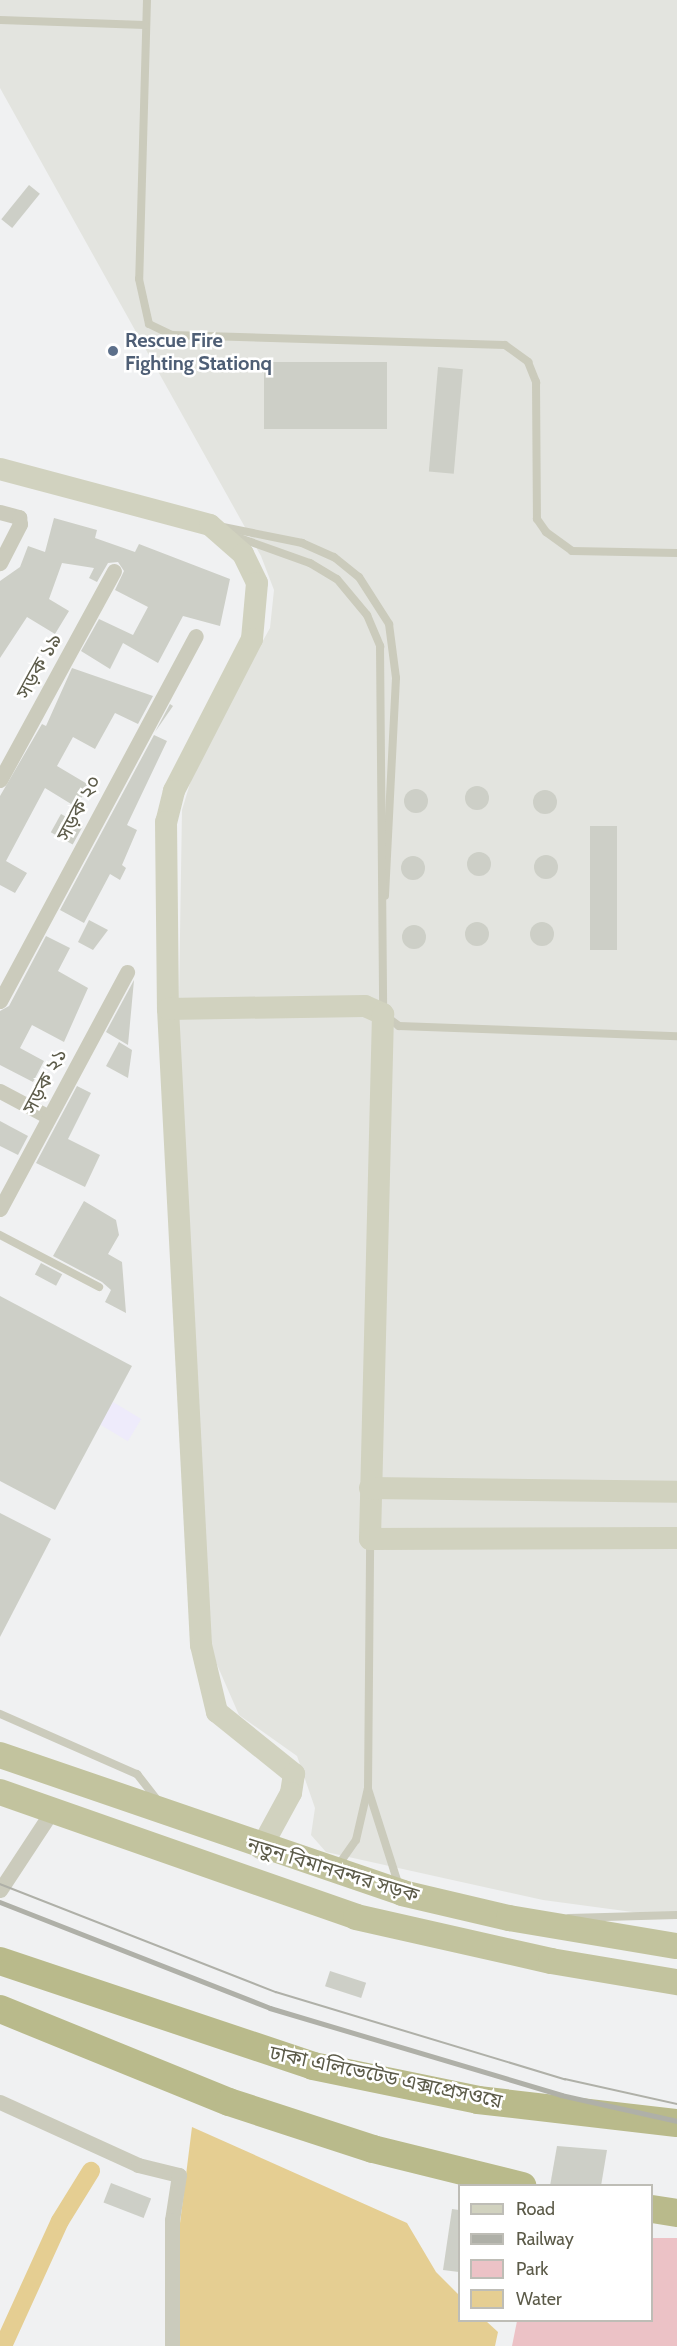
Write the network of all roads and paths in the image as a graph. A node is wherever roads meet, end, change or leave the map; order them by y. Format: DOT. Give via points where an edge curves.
graph roads {
  1 [pos="147,0"];
  2 [pos="0,20"];
  3 [pos="145,25"];
  4 [pos="0,469"];
  5 [pos="0,512"];
  6 [pos="210,525"];
  7 [pos="677,554"];
  8 [pos="0,563"];
  9 [pos="114,571"];
  10 [pos="196,636"];
  11 [pos="0,780"];
  12 [pos="384,904"];
  13 [pos="127,972"];
  14 [pos="0,1001"];
  15 [pos="168,1009"];
  16 [pos="383,1014"];
  17 [pos="677,1036"];
  18 [pos="0,1091"];
  19 [pos="49,1117"];
  20 [pos="0,1209"];
  21 [pos="0,1235"];
  22 [pos="99,1287"];
  23 [pos="370,1488"];
  24 [pos="677,1492"];
  25 [pos="677,1538"];
  26 [pos="370,1539"];
  27 [pos="0,1714"];
  28 [pos="0,1755"];
  29 [pos="368,1788"];
  30 [pos="0,1792"];
  31 [pos="52,1810"];
  32 [pos="171,1818"];
  33 [pos="261,1848"];
  34 [pos="331,1872"];
  35 [pos="0,1890"];
  36 [pos="402,1893"];
  37 [pos="677,1916"];
  38 [pos="538,1923"];
  39 [pos="677,1946"];
  40 [pos="0,1961"];
  41 [pos="677,1982"];
  42 [pos="0,2009"];
  43 [pos="0,2102"];
  44 [pos="677,2123"];
  45 [pos="515,2184"];
  46 [pos="653,2209"];
  47 [pos="677,2213"];
  48 [pos="172,2346"];
  1 -- 3 [label="lane"];
  2 -- 3 [label="lane"];
  3 -- 7 [label="lane" via="139,279 148,324 172,335 505,345 528,362 536,382 537,519 546,532 572,551"];
  4 -- 6 [label="main road"];
  5 -- 8 [label="street" via="19,517"];
  6 -- 12 [label="lane" via="310,563 337,579 375,631 384,663"];
  6 -- 12 [label="lane" via="302,543 345,565 368,588 389,624 396,678"];
  6 -- 15 [label="main road" via="249,561 258,610 252,639 174,791 166,822"];
  9 -- 11 [label="street, সড়ক ১৯"];
  10 -- 14 [label="street, সড়ক ২০"];
  12 -- 16 [label="lane"];
  13 -- 19 [label="street, সড়ক ২১"];
  15 -- 16 [label="main road" via="365,1006"];
  15 -- 33 [label="main road" via="201,1644 217,1712 289,1768 296,1781"];
  16 -- 17 [label="lane" via="399,1026"];
  16 -- 23 [label="main road"];
  18 -- 19 [label="street"];
  19 -- 20 [label="street, সড়ক ২১"];
  21 -- 22 [label="lane"];
  23 -- 24 [label="main road"];
  23 -- 26 [label="main road"];
  25 -- 26 [label="main road"];
  26 -- 29 [label="lane"];
  27 -- 32 [label="lane" via="137,1774"];
  28 -- 32 [label="highway, নতুন বিমানবন্দর সড়ক"];
  29 -- 34 [label="lane" via="356,1840"];
  29 -- 36 [label="lane" via="384,1852"];
  30 -- 31 [label="highway, নতুন বিমানবন্দর সড়ক"];
  31 -- 35 [label="street"];
  31 -- 41 [label="highway, নতুন বিমানবন্দর সড়ক" via="356,1917 551,1961"];
  32 -- 33 [label="highway, নতুন বিমানবন্দর সড়ক"];
  33 -- 34 [label="highway, নতুন বিমানবন্দর সড়ক"];
  34 -- 36 [label="highway, নতুন বিমানবন্দর সড়ক"];
  36 -- 38 [label="highway, নতুন বিমানবন্দর সড়ক"];
  37 -- 38 [label="lane" via="590,1915"];
  38 -- 39 [label="highway, নতুন বিমানবন্দর সড়ক"];
  40 -- 44 [label="highway, ঢাকা এলিভেটেড এক্সপ্রেসওয়ে" via="313,2066 478,2100"];
  42 -- 45 [label="highway" via="229,2102 373,2149"];
  43 -- 48 [label="street" via="138,2165 179,2175 172,2220"];
  46 -- 47 [label="highway"];
}
